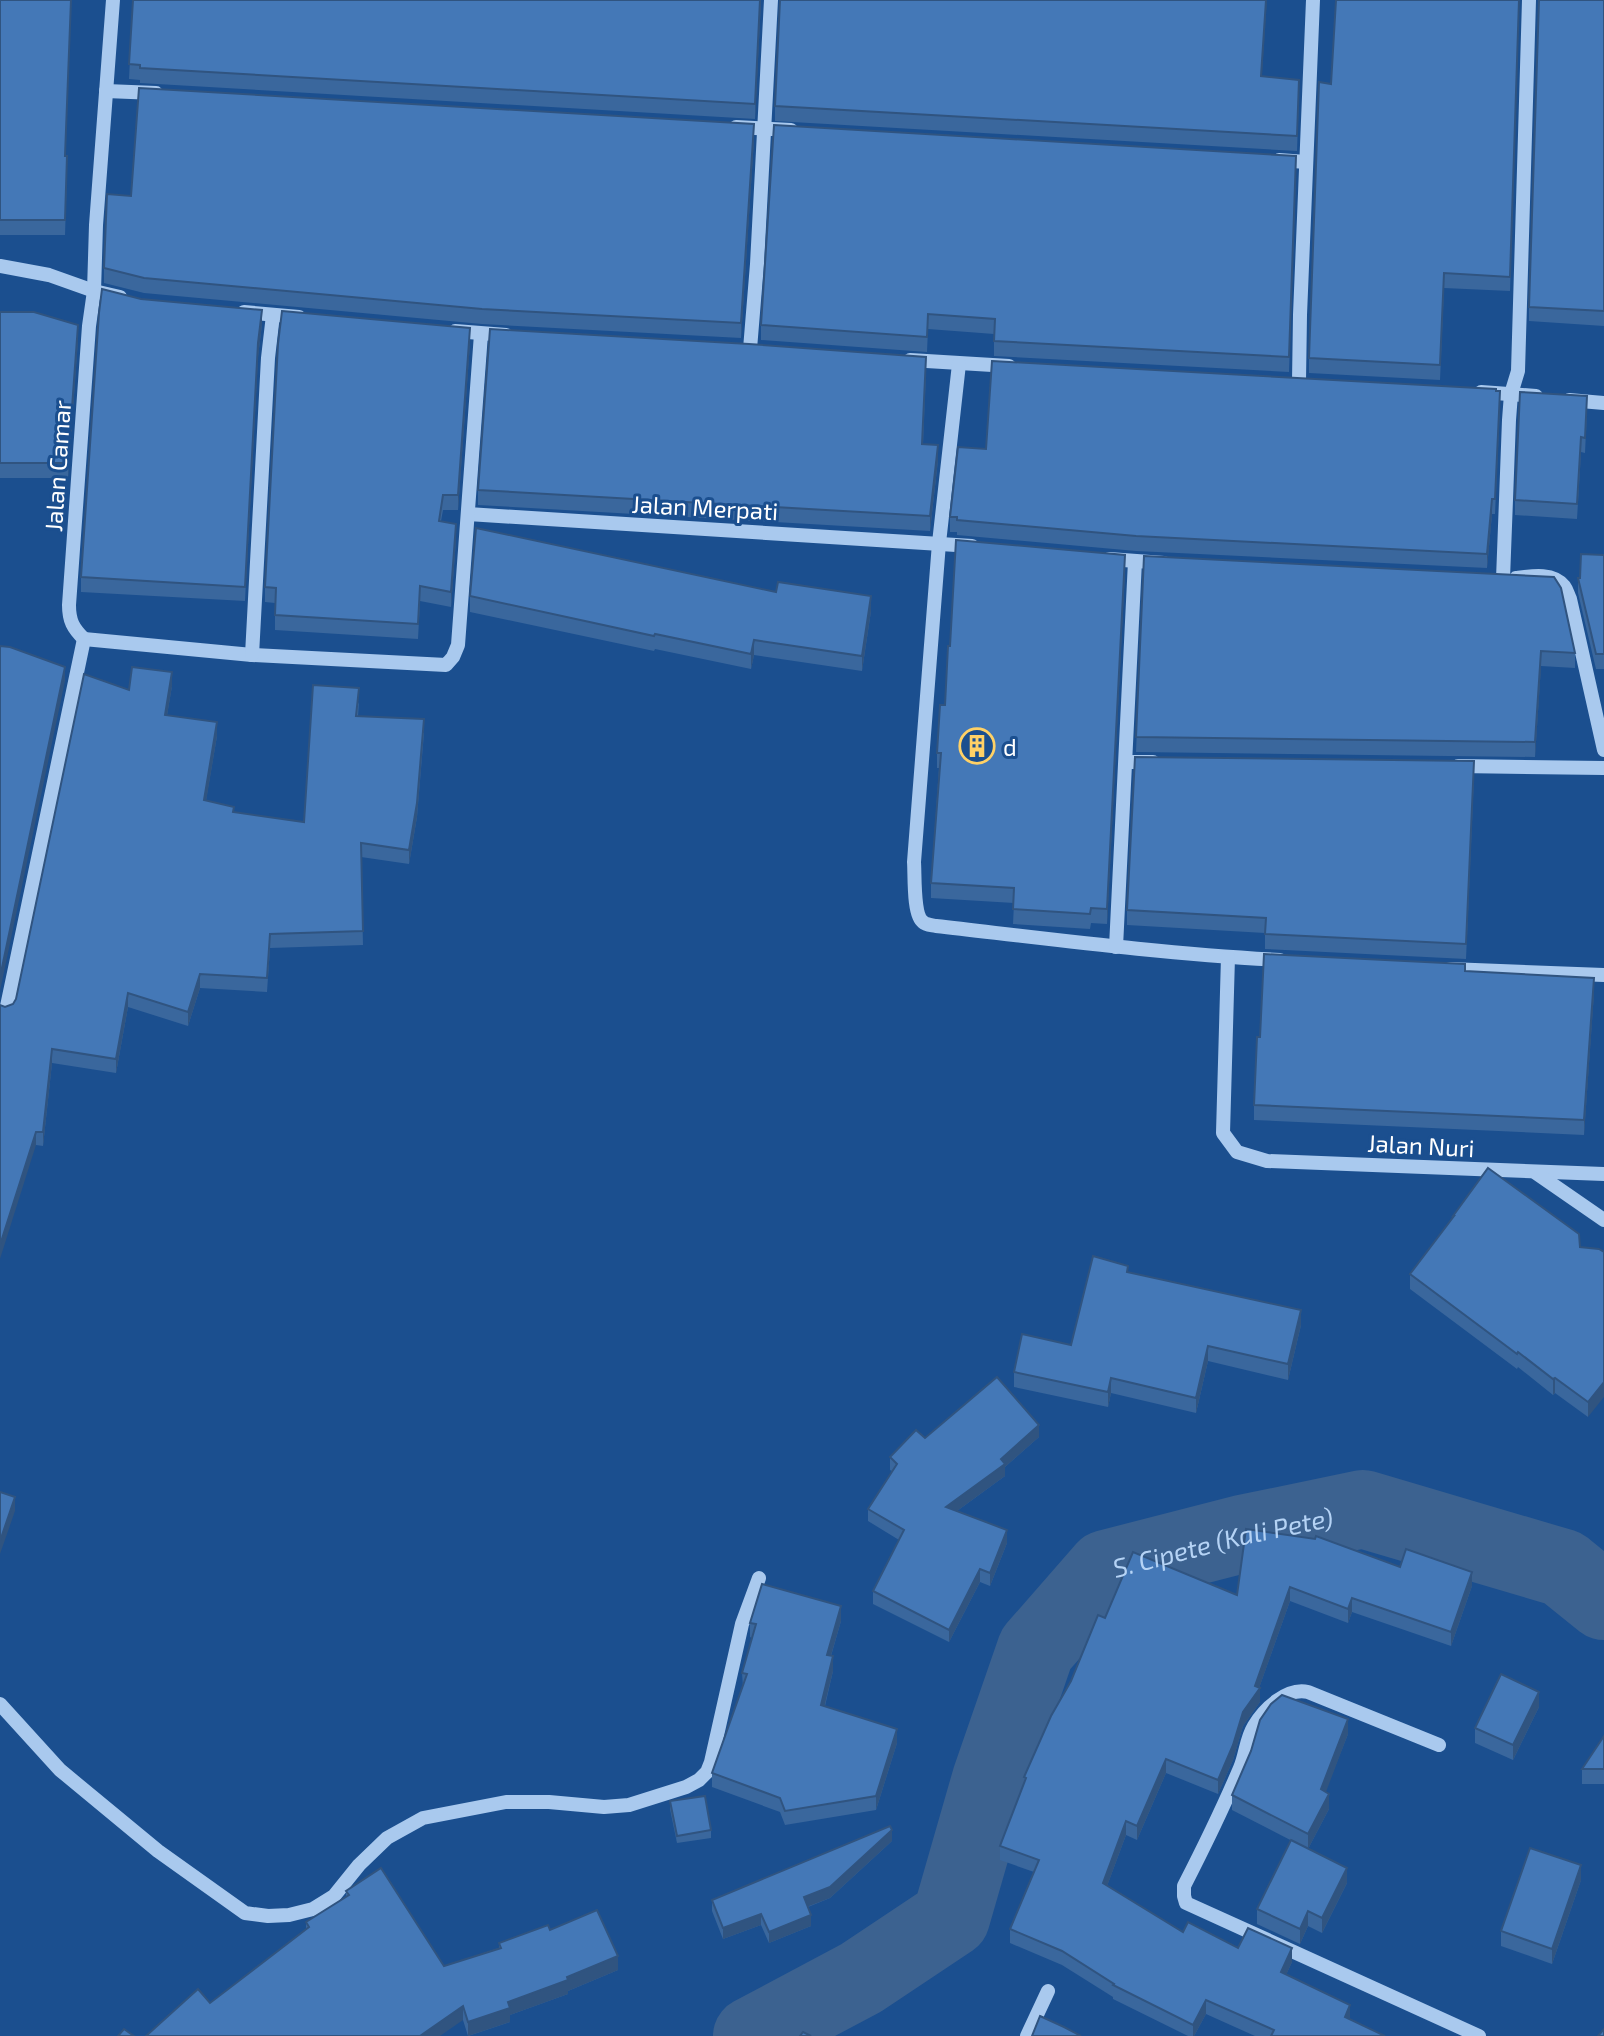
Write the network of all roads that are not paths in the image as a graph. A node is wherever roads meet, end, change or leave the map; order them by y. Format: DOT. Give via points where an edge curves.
graph roads {
  1 [pos="113,0"];
  2 [pos="771,0"];
  3 [pos="1313,0"];
  4 [pos="1529,0"];
  5 [pos="106,91"];
  6 [pos="169,94"];
  7 [pos="718,126"];
  8 [pos="765,129"];
  9 [pos="812,131"];
  10 [pos="1258,159"];
  11 [pos="1306,162"];
  12 [pos="0,266"];
  13 [pos="94,291"];
  14 [pos="130,300"];
  15 [pos="230,311"];
  16 [pos="273,315"];
  17 [pos="318,319"];
  18 [pos="437,330"];
  19 [pos="481,334"];
  20 [pos="513,336"];
  21 [pos="734,348"];
  22 [pos="900,360"];
  23 [pos="959,364"];
  24 [pos="1021,367"];
  25 [pos="1299,381"];
  26 [pos="1465,391"];
  27 [pos="1511,394"];
  28 [pos="1604,403"];
  29 [pos="468,514"];
  30 [pos="939,543"];
  31 [pos="984,547"];
  32 [pos="1090,557"];
  33 [pos="1135,561"];
  34 [pos="1181,564"];
  35 [pos="84,639"];
  36 [pos="252,655"];
  37 [pos="1604,750"];
  38 [pos="1126,762"];
  39 [pos="1173,763"];
  40 [pos="1445,766"];
  41 [pos="1604,768"];
  42 [pos="1116,947"];
  43 [pos="1228,957"];
  44 [pos="1288,961"];
  45 [pos="1439,969"];
  46 [pos="1604,975"];
  47 [pos="6,1011"];
  48 [pos="1536,1173"];
  49 [pos="1604,1174"];
  50 [pos="1604,1220"];
  51 [pos="759,1578"];
  52 [pos="0,1704"];
  53 [pos="1439,1745"];
  54 [pos="1048,1991"];
  55 [pos="1027,2036"];
  56 [pos="1479,2036"];
  1 -- 5 [label="street, Jalan Camar"];
  2 -- 8 [label="street"];
  3 -- 11 [label="street"];
  4 -- 27 [label="street" via="1518,371"];
  5 -- 6 [label="street"];
  5 -- 13 [label="street, Jalan Camar"];
  7 -- 8 [label="street"];
  8 -- 9 [label="street"];
  8 -- 21 [label="street" via="758,350"];
  10 -- 11 [label="street"];
  11 -- 25 [label="street"];
  12 -- 13 [label="street"];
  13 -- 14 [label="street"];
  13 -- 35 [label="street, Jalan Camar" via="69,605 69,619"];
  15 -- 16 [label="street"];
  16 -- 17 [label="street"];
  16 -- 36 [label="street"];
  18 -- 19 [label="street"];
  19 -- 20 [label="street"];
  19 -- 29 [label="street"];
  22 -- 23 [label="street"];
  23 -- 24 [label="street"];
  23 -- 30 [label="street"];
  26 -- 27 [label="street"];
  27 -- 28 [label="street"];
  27 -- 37 [label="street" via="1495,578 1546,577 1564,586"];
  29 -- 30 [label="street, Jalan Merpati"];
  29 -- 36 [label="street" via="458,645 446,665"];
  30 -- 31 [label="street, Jalan Merpati"];
  30 -- 42 [label="street" via="914,862 917,914 926,924"];
  32 -- 33 [label="street"];
  33 -- 34 [label="street"];
  33 -- 38 [label="street"];
  35 -- 36 [label="street"];
  35 -- 47 [label="street"];
  38 -- 39 [label="street"];
  38 -- 42 [label="street"];
  40 -- 41 [label="street"];
  42 -- 43 [label="street"];
  43 -- 44 [label="street"];
  43 -- 48 [label="street, Jalan Nuri" via="1223,1133 1237,1152 1267,1161"];
  45 -- 46 [label="street"];
  48 -- 49 [label="street, Jalan Nuri"];
  48 -- 50 [label="street"];
  51 -- 52 [label="street" via="742,1624 711,1762 699,1780 629,1805 506,1802 423,1818 387,1838 334,1896 289,1915 245,1913 158,1851 60,1770"];
  53 -- 56 [label="street" via="1308,1692 1290,1692 1254,1725 1184,1896 1186,1903"];
  54 -- 55 [label="street"];
}
